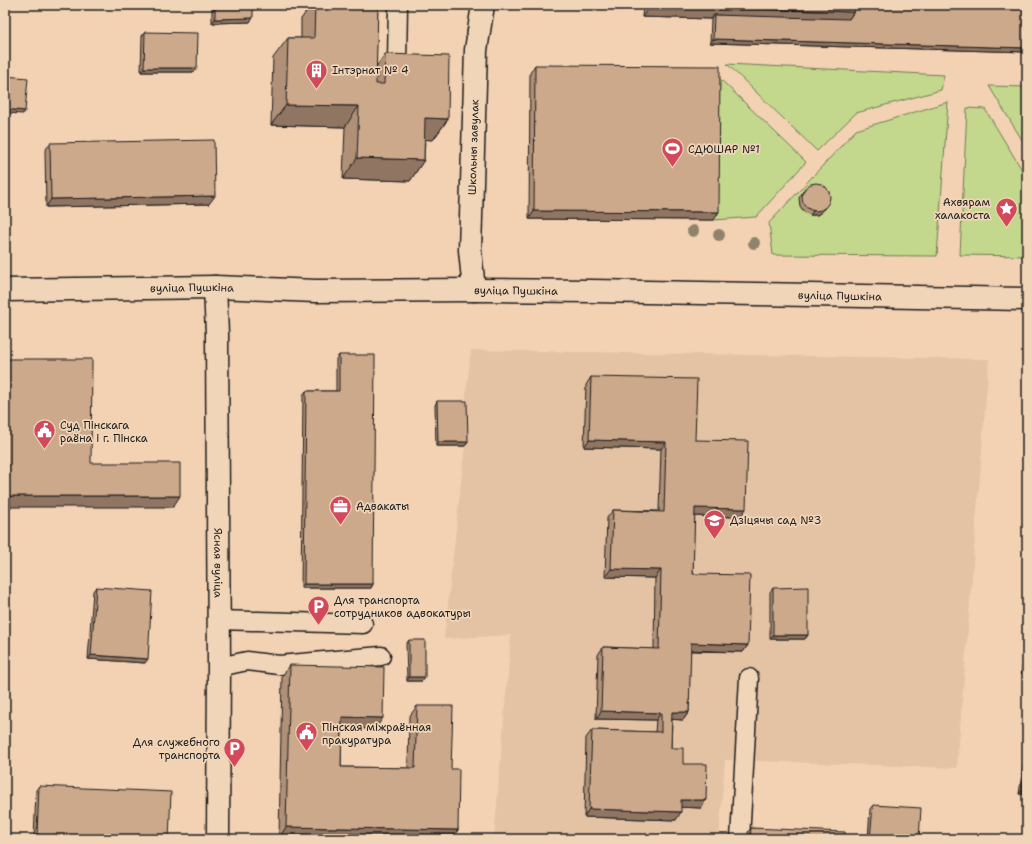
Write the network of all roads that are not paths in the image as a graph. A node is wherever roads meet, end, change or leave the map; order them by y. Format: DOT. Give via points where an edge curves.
graph roads {
  1 [pos="398,5"];
  2 [pos="483,5"];
  3 [pos="397,62"];
  4 [pos="215,287"];
  5 [pos="5,290"];
  6 [pos="474,290"];
  7 [pos="1027,299"];
  8 [pos="218,620"];
  9 [pos="363,624"];
  10 [pos="382,656"];
  11 [pos="219,668"];
  12 [pos="749,678"];
  13 [pos="218,839"];
  14 [pos="740,839"];
  1 -- 3 [label="lane"];
  2 -- 6 [label="street, Школьны завулак" via="476,50 470,235"];
  4 -- 5 [label="street, вуліца Пушкіна"];
  4 -- 6 [label="street, вуліца Пушкіна" via="316,291"];
  4 -- 8 [label="street, Ясная вуліца"];
  6 -- 7 [label="street, вуліца Пушкіна"];
  8 -- 9 [label="lane"];
  8 -- 11 [label="street, Ясная вуліца"];
  10 -- 11 [label="lane" via="279,665 247,661"];
  11 -- 13 [label="street, Ясная вуліца"];
  12 -- 14 [label="lane"];
}
